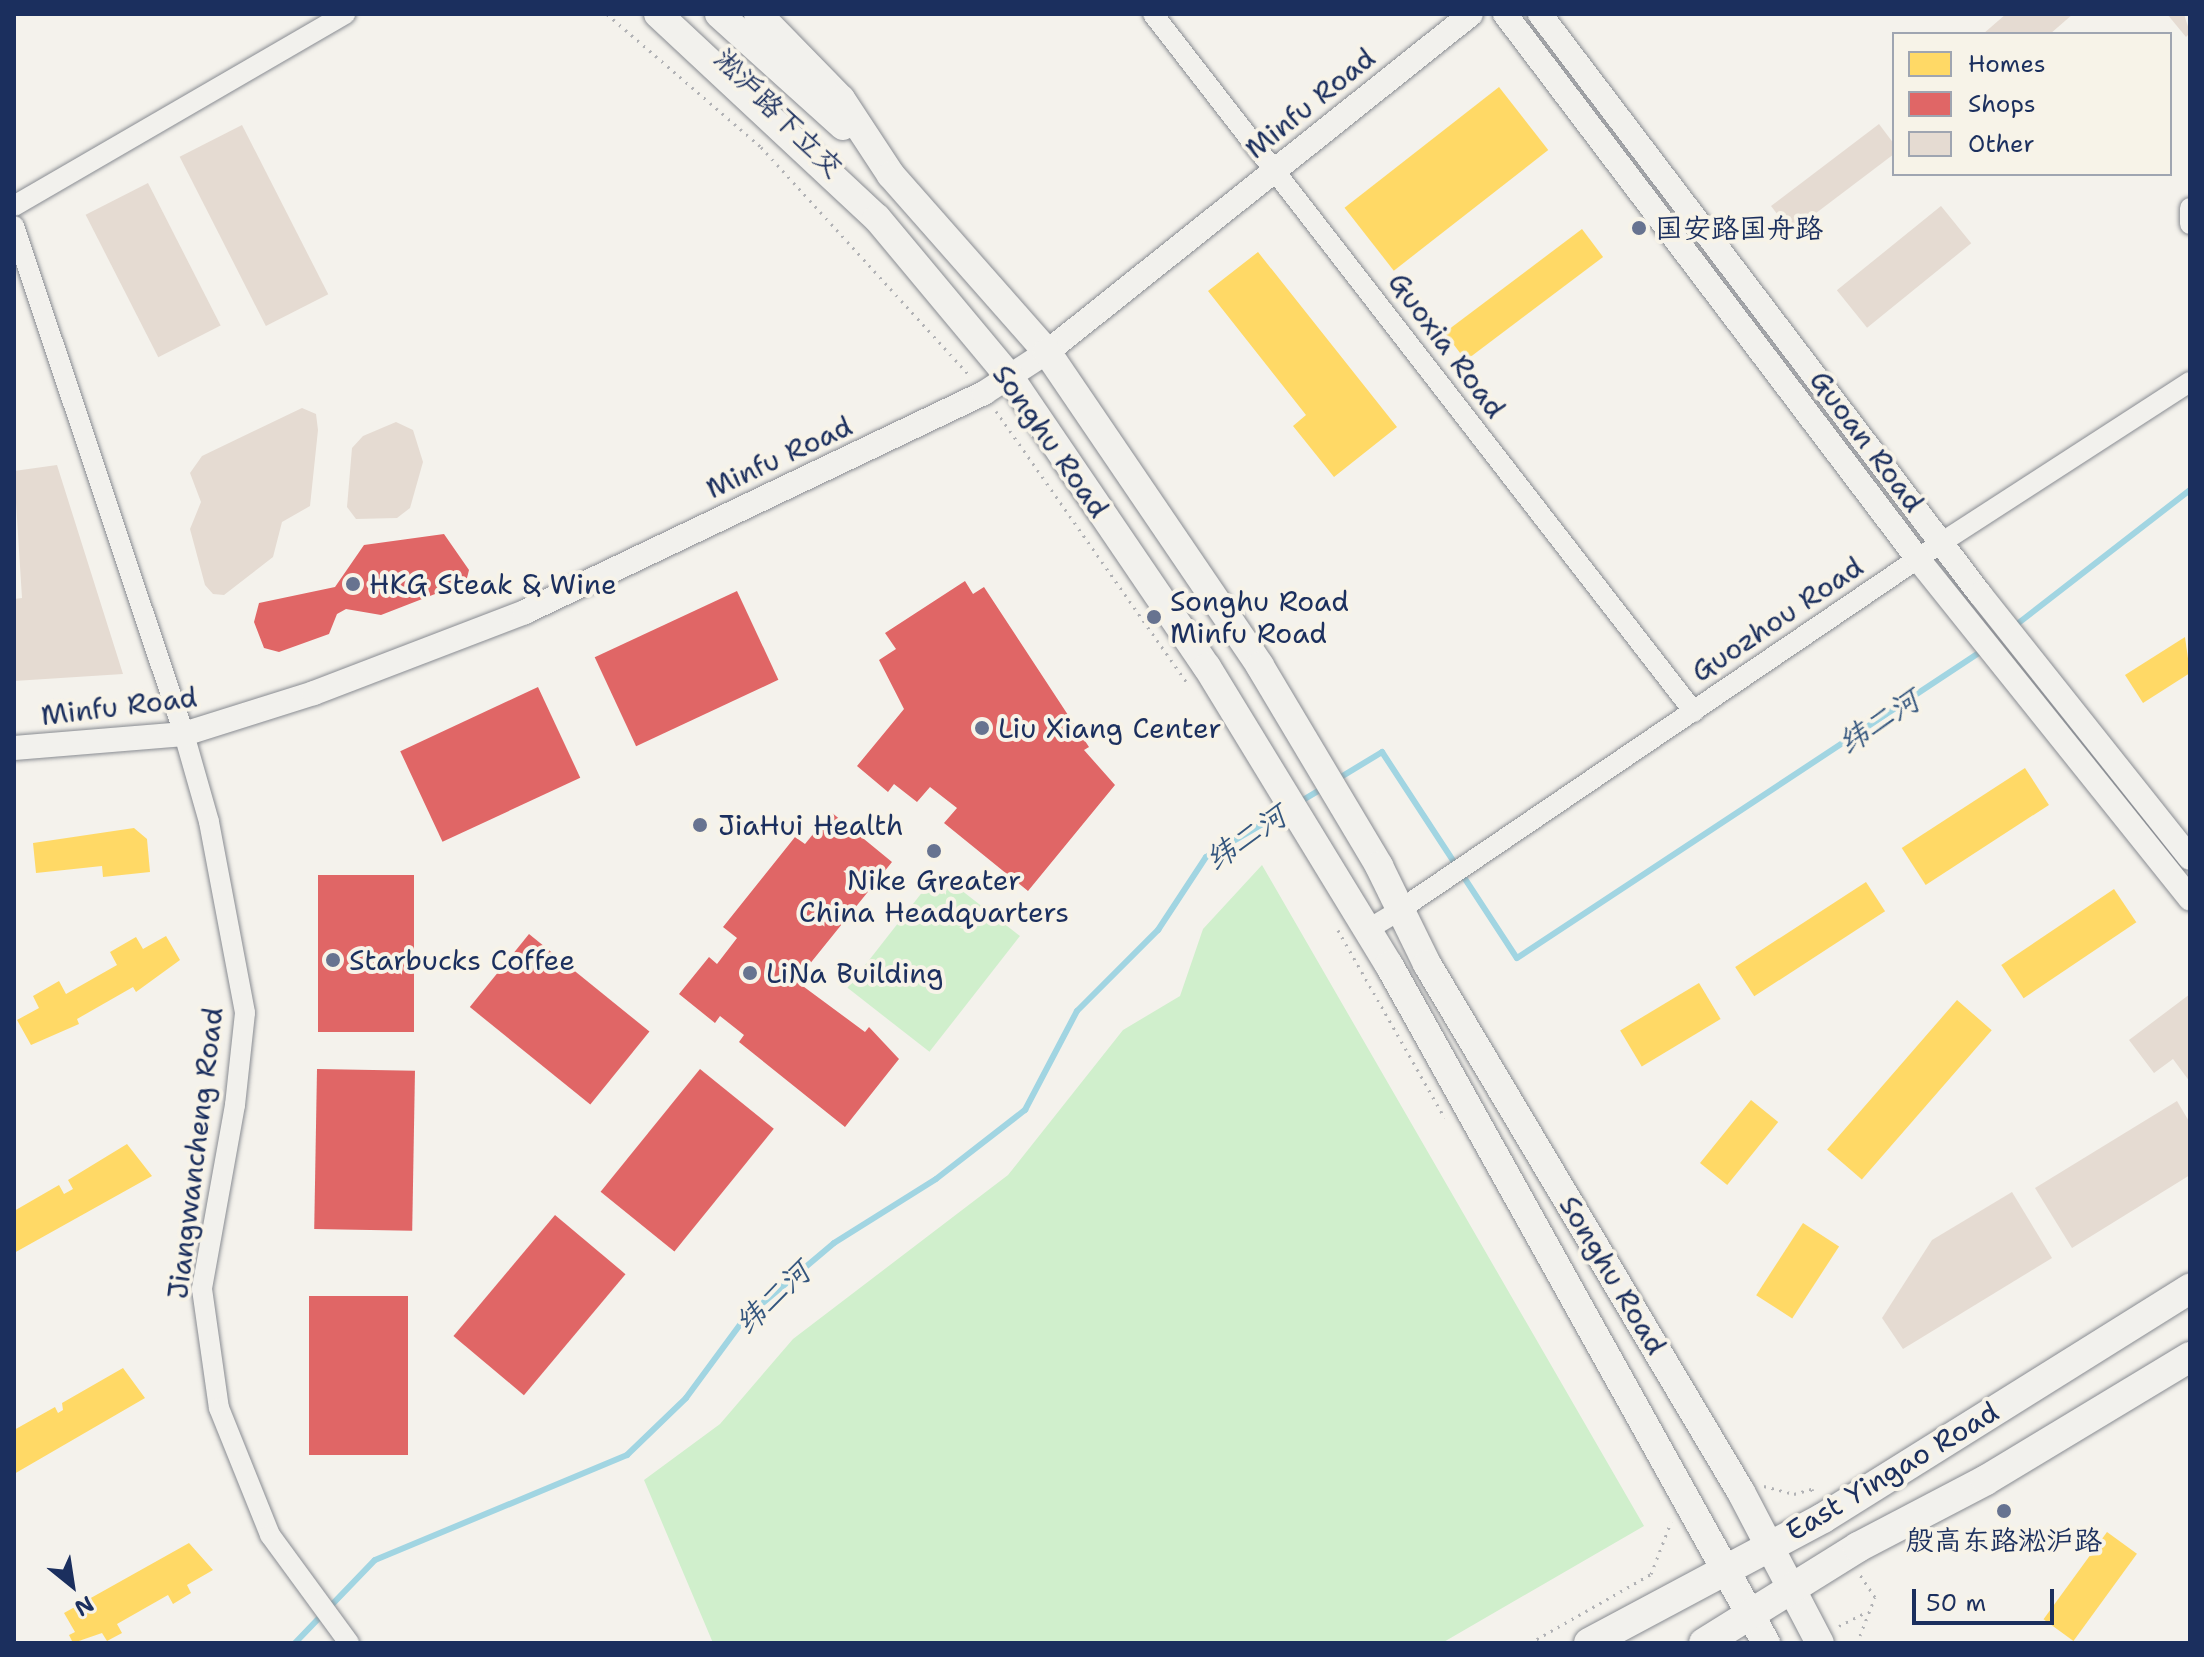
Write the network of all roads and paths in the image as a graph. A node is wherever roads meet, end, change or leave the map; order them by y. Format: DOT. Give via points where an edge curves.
graph roads {
  1 [pos="345,14"];
  2 [pos="607,14"];
  3 [pos="658,14"];
  4 [pos="675,14"];
  5 [pos="719,14"];
  6 [pos="758,14"];
  7 [pos="1153,14"];
  8 [pos="1471,14"];
  9 [pos="1505,14"];
  10 [pos="1540,14"];
  11 [pos="1276,168"];
  12 [pos="891,175"];
  13 [pos="14,206"];
  14 [pos="2190,208"];
  15 [pos="877,218"];
  16 [pos="2190,224"];
  17 [pos="14,226"];
  18 [pos="1047,352"];
  19 [pos="1011,379"];
  20 [pos="2190,382"];
  21 [pos="984,393"];
  22 [pos="1022,447"];
  23 [pos="1944,541"];
  24 [pos="1918,559"];
  25 [pos="1971,602"];
  26 [pos="2024,670"];
  27 [pos="1694,712"];
  28 [pos="184,734"];
  29 [pos="14,748"];
  30 [pos="2190,858"];
  31 [pos="2190,898"];
  32 [pos="1401,910"];
  33 [pos="1332,920"];
  34 [pos="1367,930"];
  35 [pos="1453,1131"];
  36 [pos="2190,1289"];
  37 [pos="2190,1357"];
  38 [pos="1759,1480"];
  39 [pos="1671,1517"];
  40 [pos="1823,1518"];
  41 [pos="1766,1545"];
  42 [pos="1848,1556"];
  43 [pos="1728,1569"];
  44 [pos="1792,1591"];
  45 [pos="1751,1615"];
  46 [pos="349,1643"];
  47 [pos="1530,1643"];
  48 [pos="1589,1643"];
  49 [pos="1704,1643"];
  50 [pos="1766,1643"];
  51 [pos="1820,1643"];
  52 [pos="1857,1643"];
  1 -- 13 [label="street"];
  2 -- 21 [label="path" via="761,147"];
  3 -- 15 [label="main road, Songhu Road"];
  4 -- 15 [label="main road, 淞沪路下立交" via="818,146"];
  5 -- 12 [label="main road, 淞沪路下立交"];
  6 -- 12 [label="main road, Songhu Road" via="841,99"];
  7 -- 11 [label="street, Guoxia Road"];
  8 -- 11 [label="street, Minfu Road"];
  9 -- 24 [label="street, Guoan Road"];
  10 -- 23 [label="street, Guoan Road"];
  11 -- 18 [label="street, Minfu Road"];
  11 -- 27 [label="street, Guoxia Road"];
  12 -- 18 [label="main road, Songhu Road"];
  14 -- 16 [label="street"];
  15 -- 19 [label="main road, Songhu Road"];
  17 -- 28 [label="street, Jiangwancheng Road"];
  18 -- 19 [label="street, Minfu Road"];
  18 -- 32 [label="main road, Songhu Road" via="1260,666"];
  19 -- 21 [label="street, Minfu Road"];
  19 -- 34 [label="main road, Songhu Road" via="1207,667"];
  20 -- 23 [label="street, Guozhou Road"];
  21 -- 22 [label="path"];
  21 -- 28 [label="street, Minfu Road" via="525,612 314,693"];
  23 -- 24 [label="street, Guozhou Road"];
  23 -- 25 [label="street, Guoan Road"];
  24 -- 25 [label="street, Guoan Road"];
  24 -- 27 [label="street, Guozhou Road"];
  25 -- 26 [label="street, Guoan Road"];
  26 -- 30 [label="street, Guoan Road" via="2106,747"];
  26 -- 31 [label="street, Guoan Road"];
  27 -- 32 [label="street, Guozhou Road"];
  28 -- 29 [label="street, Minfu Road"];
  28 -- 46 [label="street, Jiangwancheng Road" via="209,822 245,1013 235,1105 207,1241 202,1289 206,1345 219,1408 248,1488 300,1582"];
  32 -- 34 [label="street"];
  32 -- 41 [label="main road, Songhu Road" via="1427,964 1735,1481"];
  33 -- 35 [label="path"];
  34 -- 43 [label="main road, Songhu Road"];
  36 -- 40 [label="main road, East Yingao Road"];
  37 -- 42 [label="main road, East Yingao Road"];
  38 -- 40 [label="path" via="1794,1494 1812,1489"];
  39 -- 47 [label="path" via="1651,1574"];
  40 -- 41 [label="main road, East Yingao Road"];
  41 -- 43 [label="main road, East Yingao Road"];
  41 -- 44 [label="main road, Songhu Road"];
  42 -- 44 [label="main road, East Yingao Road"];
  42 -- 52 [label="path" via="1875,1597"];
  43 -- 45 [label="main road, Songhu Road"];
  43 -- 48 [label="main road, East Yingao Road"];
  44 -- 45 [label="main road, East Yingao Road"];
  44 -- 51 [label="main road, Songhu Road"];
  45 -- 49 [label="main road, East Yingao Road"];
  45 -- 50 [label="main road, Songhu Road"];
}
